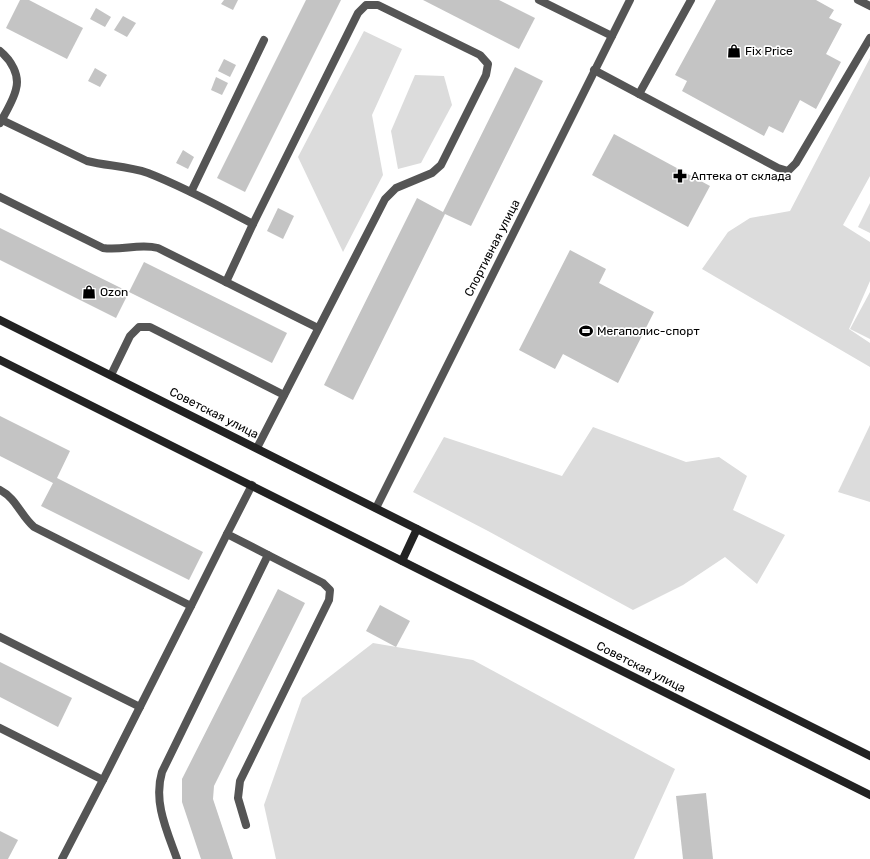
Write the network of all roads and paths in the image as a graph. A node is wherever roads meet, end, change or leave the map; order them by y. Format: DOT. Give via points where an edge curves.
graph roads {
  1 [pos="539,0"];
  2 [pos="630,0"];
  3 [pos="691,0"];
  4 [pos="858,0"];
  5 [pos="870,6"];
  6 [pos="612,36"];
  7 [pos="870,38"];
  8 [pos="264,40"];
  9 [pos="0,51"];
  10 [pos="594,70"];
  11 [pos="639,94"];
  12 [pos="1,122"];
  13 [pos="191,192"];
  14 [pos="0,197"];
  15 [pos="253,224"];
  16 [pos="226,282"];
  17 [pos="0,320"];
  18 [pos="318,328"];
  19 [pos="0,360"];
  20 [pos="111,375"];
  21 [pos="284,395"];
  22 [pos="257,448"];
  23 [pos="252,484"];
  24 [pos="0,490"];
  25 [pos="376,508"];
  26 [pos="417,529"];
  27 [pos="227,534"];
  28 [pos="268,555"];
  29 [pos="402,561"];
  30 [pos="191,606"];
  31 [pos="0,638"];
  32 [pos="140,707"];
  33 [pos="0,728"];
  34 [pos="870,756"];
  35 [pos="103,780"];
  36 [pos="870,795"];
  37 [pos="246,825"];
  38 [pos="62,859"];
  39 [pos="176,859"];
  1 -- 6 [label="street"];
  2 -- 6 [label="street, Спортивная улица"];
  3 -- 11 [label="street"];
  4 -- 5 [label="street"];
  6 -- 10 [label="street, Спортивная улица"];
  7 -- 11 [label="street" via="796,163 788,171"];
  8 -- 13 [label="street"];
  9 -- 12 [label="street" via="16,73 16,89"];
  10 -- 11 [label="street"];
  10 -- 25 [label="street, Спортивная улица"];
  12 -- 13 [label="street" via="87,161 147,173"];
  13 -- 15 [label="street"];
  14 -- 16 [label="street" via="103,248 115,250 147,245 158,248"];
  15 -- 16 [label="street"];
  15 -- 18 [label="street" via="358,13 366,5 378,5 480,55 488,64 486,75 441,165 432,173 396,188 385,199"];
  16 -- 18 [label="street"];
  17 -- 20 [label="street, Советская улица"];
  18 -- 21 [label="street"];
  19 -- 23 [label="street, Советская улица"];
  20 -- 21 [label="street" via="130,336 139,327 150,328"];
  20 -- 22 [label="street, Советская улица"];
  21 -- 22 [label="street"];
  22 -- 25 [label="street, Советская улица"];
  23 -- 27 [label="street"];
  23 -- 29 [label="street, Советская улица"];
  24 -- 30 [label="street" via="16,502 26,520 34,527"];
  25 -- 26 [label="street, Советская улица"];
  26 -- 29 [label="street"];
  26 -- 34 [label="street, Советская улица"];
  27 -- 28 [label="street"];
  27 -- 30 [label="street"];
  28 -- 37 [label="street" via="323,583 330,590 329,600 240,781 238,798"];
  28 -- 39 [label="street" via="162,772 158,796"];
  29 -- 36 [label="street, Советская улица"];
  30 -- 32 [label="street"];
  31 -- 32 [label="street"];
  32 -- 35 [label="street"];
  33 -- 35 [label="street"];
  35 -- 38 [label="street"];
}
